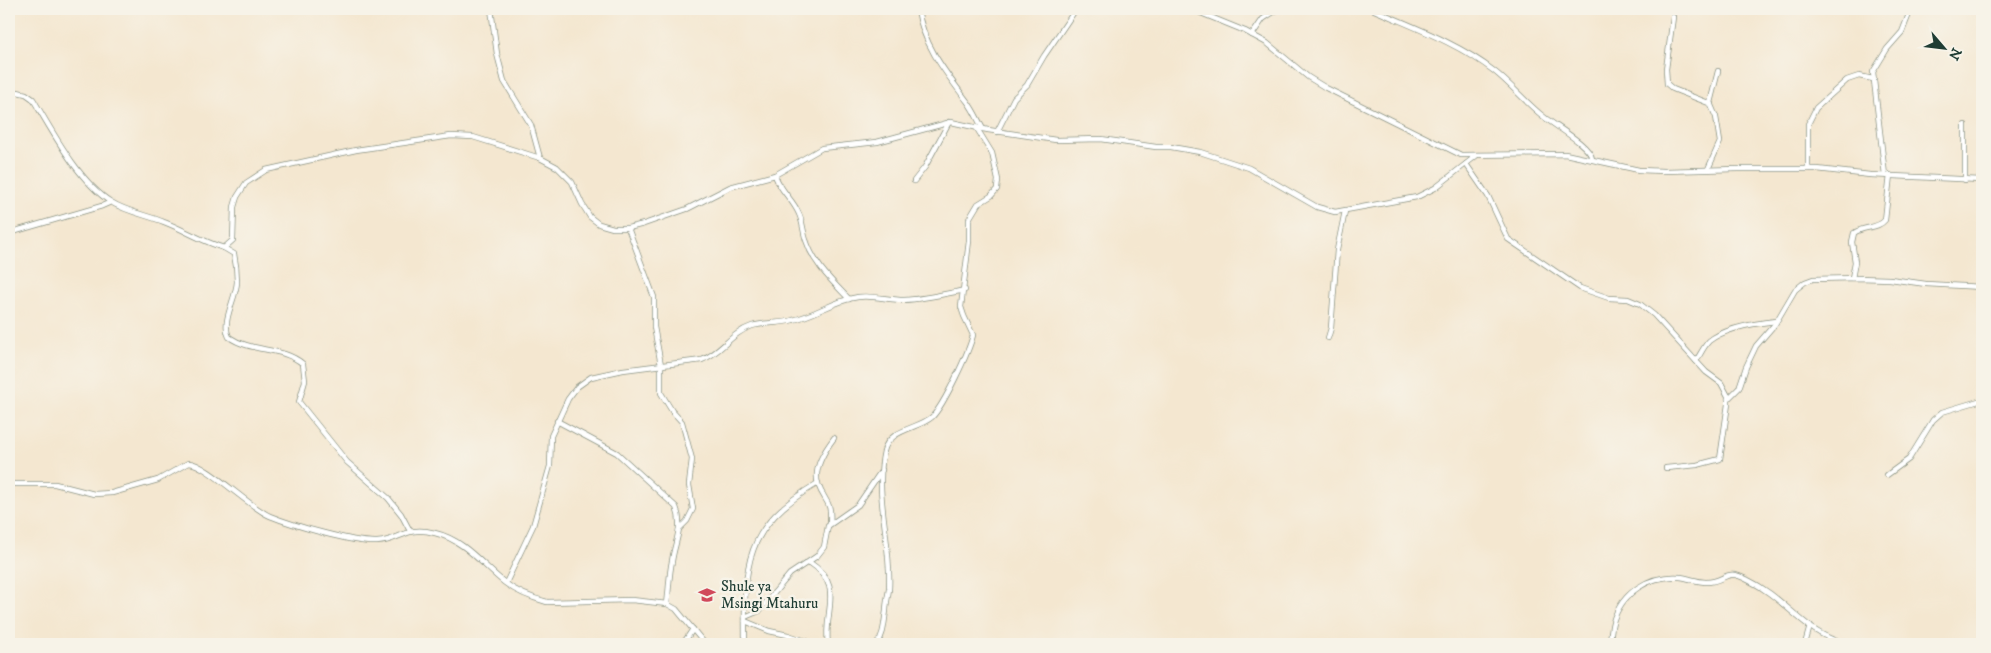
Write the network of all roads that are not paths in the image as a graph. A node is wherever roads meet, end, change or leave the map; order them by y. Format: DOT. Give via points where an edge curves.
graph roads {
  1 [pos="490,9"];
  2 [pos="918,9"];
  3 [pos="1076,9"];
  4 [pos="1191,9"];
  5 [pos="1278,9"];
  6 [pos="1372,9"];
  7 [pos="1911,9"];
  8 [pos="1673,17"];
  9 [pos="1252,35"];
  10 [pos="1718,71"];
  11 [pos="1873,79"];
  12 [pos="9,90"];
  13 [pos="1711,104"];
  14 [pos="950,122"];
  15 [pos="1965,125"];
  16 [pos="976,127"];
  17 [pos="983,129"];
  18 [pos="998,132"];
  19 [pos="1476,156"];
  20 [pos="540,158"];
  21 [pos="1592,159"];
  22 [pos="1466,164"];
  23 [pos="1708,169"];
  24 [pos="1808,169"];
  25 [pos="775,175"];
  26 [pos="1887,175"];
  27 [pos="1964,180"];
  28 [pos="1982,180"];
  29 [pos="914,182"];
  30 [pos="110,202"];
  31 [pos="1345,211"];
  32 [pos="628,228"];
  33 [pos="9,232"];
  34 [pos="224,248"];
  35 [pos="1852,278"];
  36 [pos="1982,287"];
  37 [pos="965,290"];
  38 [pos="849,299"];
  39 [pos="1776,321"];
  40 [pos="1328,338"];
  41 [pos="1696,361"];
  42 [pos="661,365"];
  43 [pos="1728,399"];
  44 [pos="1982,400"];
  45 [pos="557,420"];
  46 [pos="834,438"];
  47 [pos="1666,468"];
  48 [pos="882,469"];
  49 [pos="1887,476"];
  50 [pos="9,484"];
  51 [pos="818,484"];
  52 [pos="830,524"];
  53 [pos="680,528"];
  54 [pos="410,531"];
  55 [pos="809,562"];
  56 [pos="506,583"];
  57 [pos="667,604"];
  58 [pos="745,619"];
  59 [pos="1810,626"];
  60 [pos="693,629"];
  61 [pos="683,644"];
  62 [pos="705,644"];
  63 [pos="746,644"];
  64 [pos="815,644"];
  65 [pos="828,644"];
  66 [pos="878,644"];
  67 [pos="1609,644"];
  68 [pos="1805,644"];
  69 [pos="1842,644"];
  1 -- 20 [label="street" via="504,81 531,125"];
  2 -- 17 [label="street" via="934,55"];
  3 -- 18 [label="street" via="1027,85 1014,98"];
  4 -- 9 [label="street"];
  5 -- 9 [label="street" via="1263,19"];
  6 -- 21 [label="street" via="1442,40 1493,70 1543,116 1590,151"];
  7 -- 11 [label="street" via="1902,32 1875,68"];
  8 -- 13 [label="street" via="1666,84 1680,93"];
  9 -- 19 [label="street" via="1326,88 1454,152"];
  10 -- 13 [label="street"];
  11 -- 24 [label="street" via="1859,76 1847,80 1816,108 1808,124"];
  11 -- 26 [label="street"];
  12 -- 30 [label="street" via="33,99 87,181"];
  13 -- 23 [label="street" via="1720,142"];
  14 -- 16 [label="street"];
  14 -- 25 [label="street" via="877,142 822,148"];
  14 -- 29 [label="street"];
  15 -- 27 [label="street"];
  16 -- 17 [label="street"];
  16 -- 37 [label="street" via="992,153 998,180 997,189 978,204 969,219"];
  17 -- 18 [label="street"];
  18 -- 31 [label="street" via="1056,140 1107,140 1200,152 1248,168 1317,207"];
  19 -- 21 [label="street" via="1564,154"];
  19 -- 22 [label="street"];
  20 -- 32 [label="street" via="566,174 594,221 613,228"];
  20 -- 34 [label="street" via="462,135 356,150 276,166 246,183 234,206 234,240"];
  21 -- 23 [label="street" via="1639,170"];
  22 -- 31 [label="street" via="1435,188 1417,196"];
  22 -- 41 [label="street" via="1488,196 1508,239 1580,288 1640,304"];
  23 -- 24 [label="street"];
  24 -- 26 [label="street"];
  25 -- 32 [label="street" via="730,187 687,209"];
  25 -- 38 [label="street" via="800,214 813,258"];
  26 -- 27 [label="street"];
  26 -- 35 [label="street" via="1885,220 1854,233"];
  27 -- 28 [label="street"];
  30 -- 33 [label="street"];
  30 -- 34 [label="street"];
  31 -- 40 [label="street" via="1337,250"];
  32 -- 42 [label="street" via="654,297 654,327"];
  34 -- 54 [label="street" via="234,254 236,271 235,295 227,328 229,337 287,354 303,364 305,382 299,402 347,462 388,498"];
  35 -- 36 [label="street"];
  35 -- 39 [label="street" via="1813,279 1800,284"];
  37 -- 38 [label="street" via="904,300 870,296"];
  37 -- 48 [label="street" via="962,307 973,335 952,385 931,418 887,443"];
  38 -- 42 [label="street" via="795,320 752,326 702,360"];
  39 -- 41 [label="street" via="1748,325 1717,337 1709,341"];
  39 -- 43 [label="street" via="1756,346 1739,388"];
  41 -- 43 [label="street" via="1721,383"];
  42 -- 45 [label="street" via="591,377 577,387"];
  42 -- 53 [label="street" via="661,393 682,422 692,459 689,485 693,509"];
  43 -- 47 [label="street" via="1720,459"];
  44 -- 49 [label="street" via="1942,412 1933,420 1909,459"];
  45 -- 53 [label="street" via="626,460 676,507"];
  45 -- 56 [label="street" via="551,436 550,466 533,526"];
  46 -- 51 [label="street" via="822,455"];
  48 -- 52 [label="street" via="858,505"];
  48 -- 66 [label="street" via="889,588 883,633"];
  50 -- 54 [label="street" via="56,484 94,494 112,493 158,480 190,462 270,516 360,541 386,541"];
  51 -- 52 [label="street" via="830,503"];
  51 -- 58 [label="street" via="786,503 757,539 749,562"];
  52 -- 55 [label="street" via="826,529 824,547"];
  53 -- 57 [label="street" via="671,562"];
  54 -- 56 [label="street" via="436,533 451,539 475,554"];
  55 -- 58 [label="street" via="790,574 759,611"];
  55 -- 65 [label="street" via="821,572 831,589 826,630"];
  56 -- 57 [label="street" via="546,602 632,600"];
  57 -- 60 [label="street" via="676,609"];
  58 -- 63 [label="street"];
  58 -- 64 [label="street" via="769,631"];
  59 -- 67 [label="street" via="1766,590 1736,574 1726,574 1715,582 1680,577 1656,580 1634,588 1622,601 1612,623"];
  59 -- 68 [label="street"];
  59 -- 69 [label="street"];
  60 -- 61 [label="street"];
  60 -- 62 [label="street"];
}
